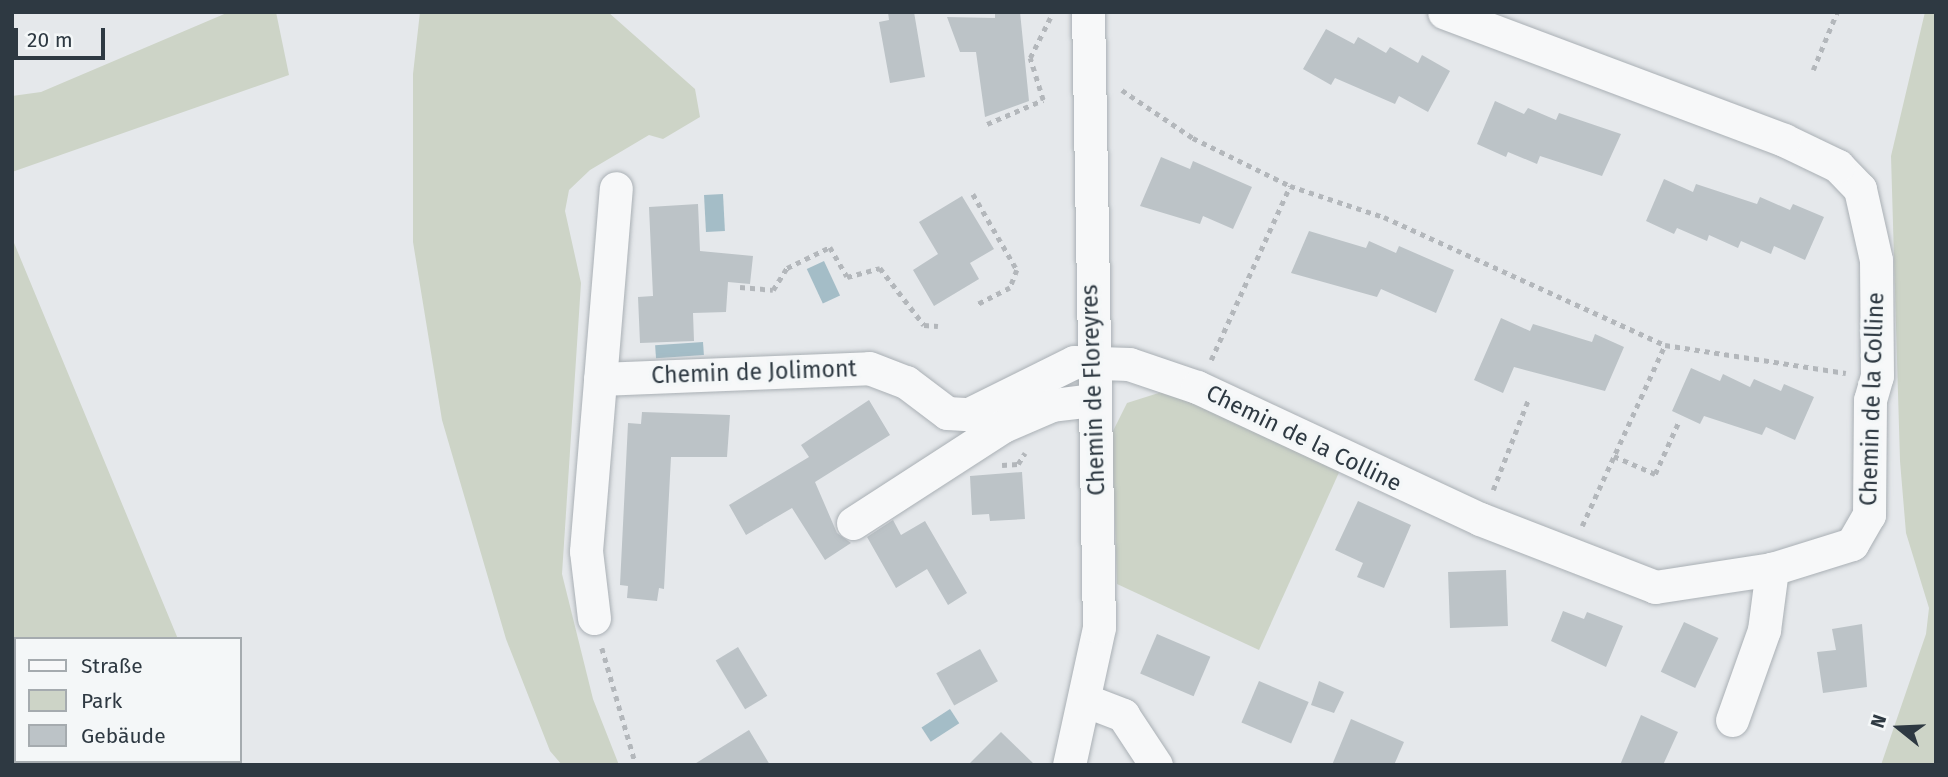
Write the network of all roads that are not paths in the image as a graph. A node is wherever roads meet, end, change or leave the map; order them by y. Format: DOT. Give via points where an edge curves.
graph roads {
  1 [pos="1088,12"];
  2 [pos="1444,12"];
  3 [pos="617,188"];
  4 [pos="1092,363"];
  5 [pos="600,379"];
  6 [pos="1093,400"];
  7 [pos="853,523"];
  8 [pos="1772,569"];
  9 [pos="594,618"];
  10 [pos="1087,701"];
  11 [pos="1732,720"];
  12 [pos="1069,765"];
  13 [pos="1156,765"];
  1 -- 4 [label="street, Chemin de Floreyres"];
  2 -- 8 [label="street, Chemin de la Colline" via="1698,106 1838,166 1860,189 1872,226 1877,376 1864,528 1852,544"];
  3 -- 5 [label="street"];
  4 -- 5 [label="street, Chemin de Jolimont" via="1057,369 969,414 947,414 906,382 869,368"];
  4 -- 6 [label="street, Chemin de Floreyres"];
  4 -- 8 [label="street, Chemin de la Colline" via="1129,365 1197,387 1480,519 1655,587"];
  5 -- 9 [label="street" via="585,572"];
  6 -- 7 [label="street" via="1052,405 1012,421"];
  6 -- 10 [label="street, Chemin de Floreyres" via="1099,627"];
  8 -- 11 [label="street" via="1764,630"];
  10 -- 12 [label="street, Chemin de Floreyres"];
  10 -- 13 [label="street" via="1123,715"];
}
